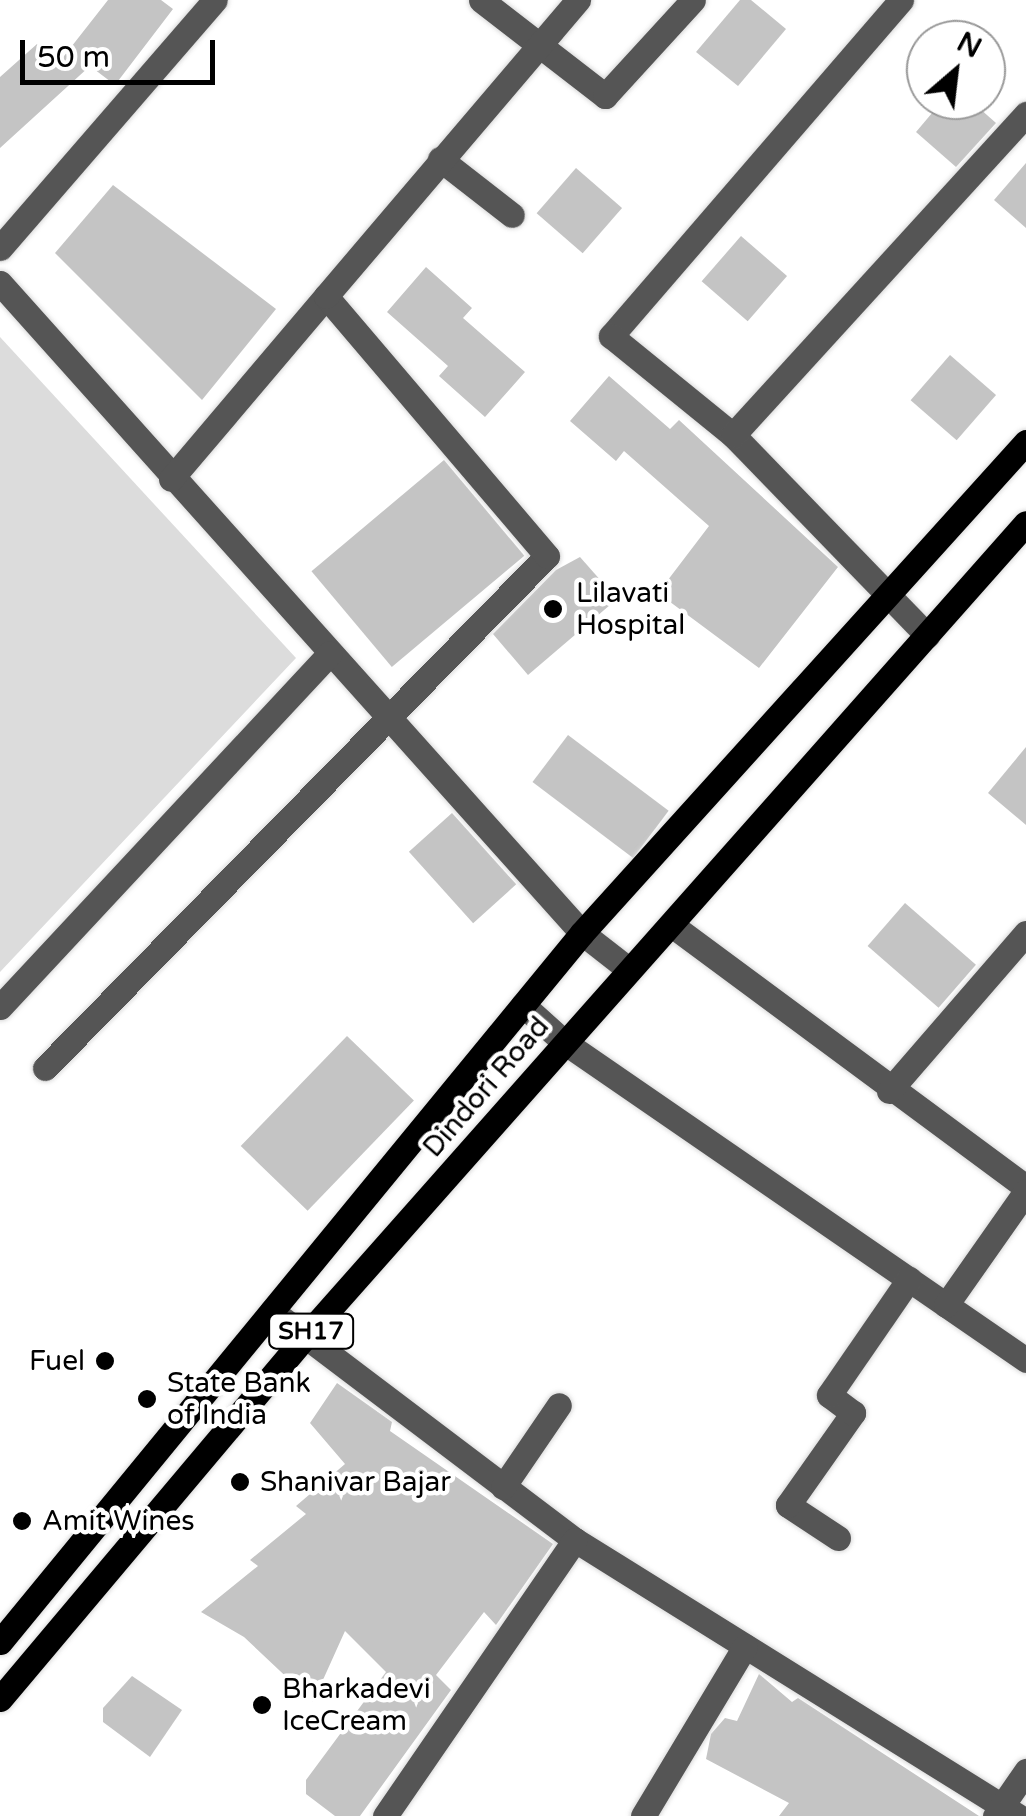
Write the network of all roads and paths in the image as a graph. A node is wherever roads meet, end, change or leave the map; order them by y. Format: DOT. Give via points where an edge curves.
graph roads {
  1 [pos="215,0"];
  2 [pos="481,0"];
  3 [pos="578,0"];
  4 [pos="693,0"];
  5 [pos="901,0"];
  6 [pos="538,48"];
  7 [pos="1026,114"];
  8 [pos="440,160"];
  9 [pos="512,215"];
  10 [pos="0,248"];
  11 [pos="0,283"];
  12 [pos="326,296"];
  13 [pos="733,435"];
  14 [pos="1026,442"];
  15 [pos="170,479"];
  16 [pos="1026,523"];
  17 [pos="889,598"];
  18 [pos="928,635"];
  19 [pos="329,654"];
  20 [pos="387,718"];
  21 [pos="673,926"];
  22 [pos="1026,932"];
  23 [pos="582,933"];
  24 [pos="628,969"];
  25 [pos="523,1005"];
  26 [pos="0,1007"];
  27 [pos="564,1042"];
  28 [pos="45,1068"];
  29 [pos="890,1091"];
  30 [pos="1026,1189"];
  31 [pos="909,1279"];
  32 [pos="946,1305"];
  33 [pos="272,1311"];
  34 [pos="303,1339"];
  35 [pos="1026,1360"];
  36 [pos="559,1405"];
  37 [pos="503,1487"];
  38 [pos="838,1538"];
  39 [pos="575,1540"];
  40 [pos="0,1642"];
  41 [pos="745,1646"];
  42 [pos="0,1699"];
  43 [pos="1026,1771"];
  44 [pos="1005,1812"];
  45 [pos="385,1816"];
  46 [pos="643,1816"];
  1 -- 10 [label="street"];
  2 -- 6 [label="street"];
  3 -- 6 [label="street"];
  4 -- 6 [label="street" via="615,93 592,93"];
  5 -- 13 [label="street" via="611,336"];
  6 -- 8 [label="street"];
  7 -- 13 [label="street"];
  8 -- 9 [label="street"];
  8 -- 12 [label="street"];
  11 -- 15 [label="street"];
  12 -- 15 [label="street"];
  12 -- 20 [label="street" via="548,556"];
  13 -- 17 [label="street"];
  14 -- 17 [label="main road, Dindori Road"];
  15 -- 19 [label="street"];
  16 -- 18 [label="main road, Dindori Road / SH17"];
  17 -- 18 [label="street"];
  17 -- 23 [label="main road, Dindori Road"];
  18 -- 21 [label="main road, Dindori Road / SH17"];
  19 -- 20 [label="street"];
  19 -- 26 [label="street"];
  20 -- 23 [label="street"];
  20 -- 28 [label="street"];
  21 -- 24 [label="main road, Dindori Road / SH17"];
  21 -- 29 [label="street"];
  22 -- 29 [label="street"];
  23 -- 24 [label="street"];
  23 -- 25 [label="main road, Dindori Road / SH17"];
  24 -- 27 [label="main road, Dindori Road / SH17"];
  25 -- 27 [label="street"];
  25 -- 33 [label="main road, Dindori Road / SH17" via="444,1110"];
  27 -- 31 [label="street"];
  27 -- 34 [label="main road, Dindori Road / SH17"];
  29 -- 30 [label="street"];
  30 -- 32 [label="street"];
  31 -- 32 [label="street"];
  31 -- 38 [label="street" via="829,1395 853,1413 788,1505"];
  32 -- 35 [label="street"];
  33 -- 34 [label="street"];
  33 -- 40 [label="main road, Dindori Road / SH17"];
  34 -- 37 [label="street"];
  34 -- 42 [label="main road, Dindori Road / SH17"];
  36 -- 37 [label="street"];
  37 -- 39 [label="street"];
  39 -- 41 [label="street"];
  39 -- 45 [label="street"];
  41 -- 44 [label="street"];
  41 -- 46 [label="street"];
  43 -- 44 [label="street"];
}
